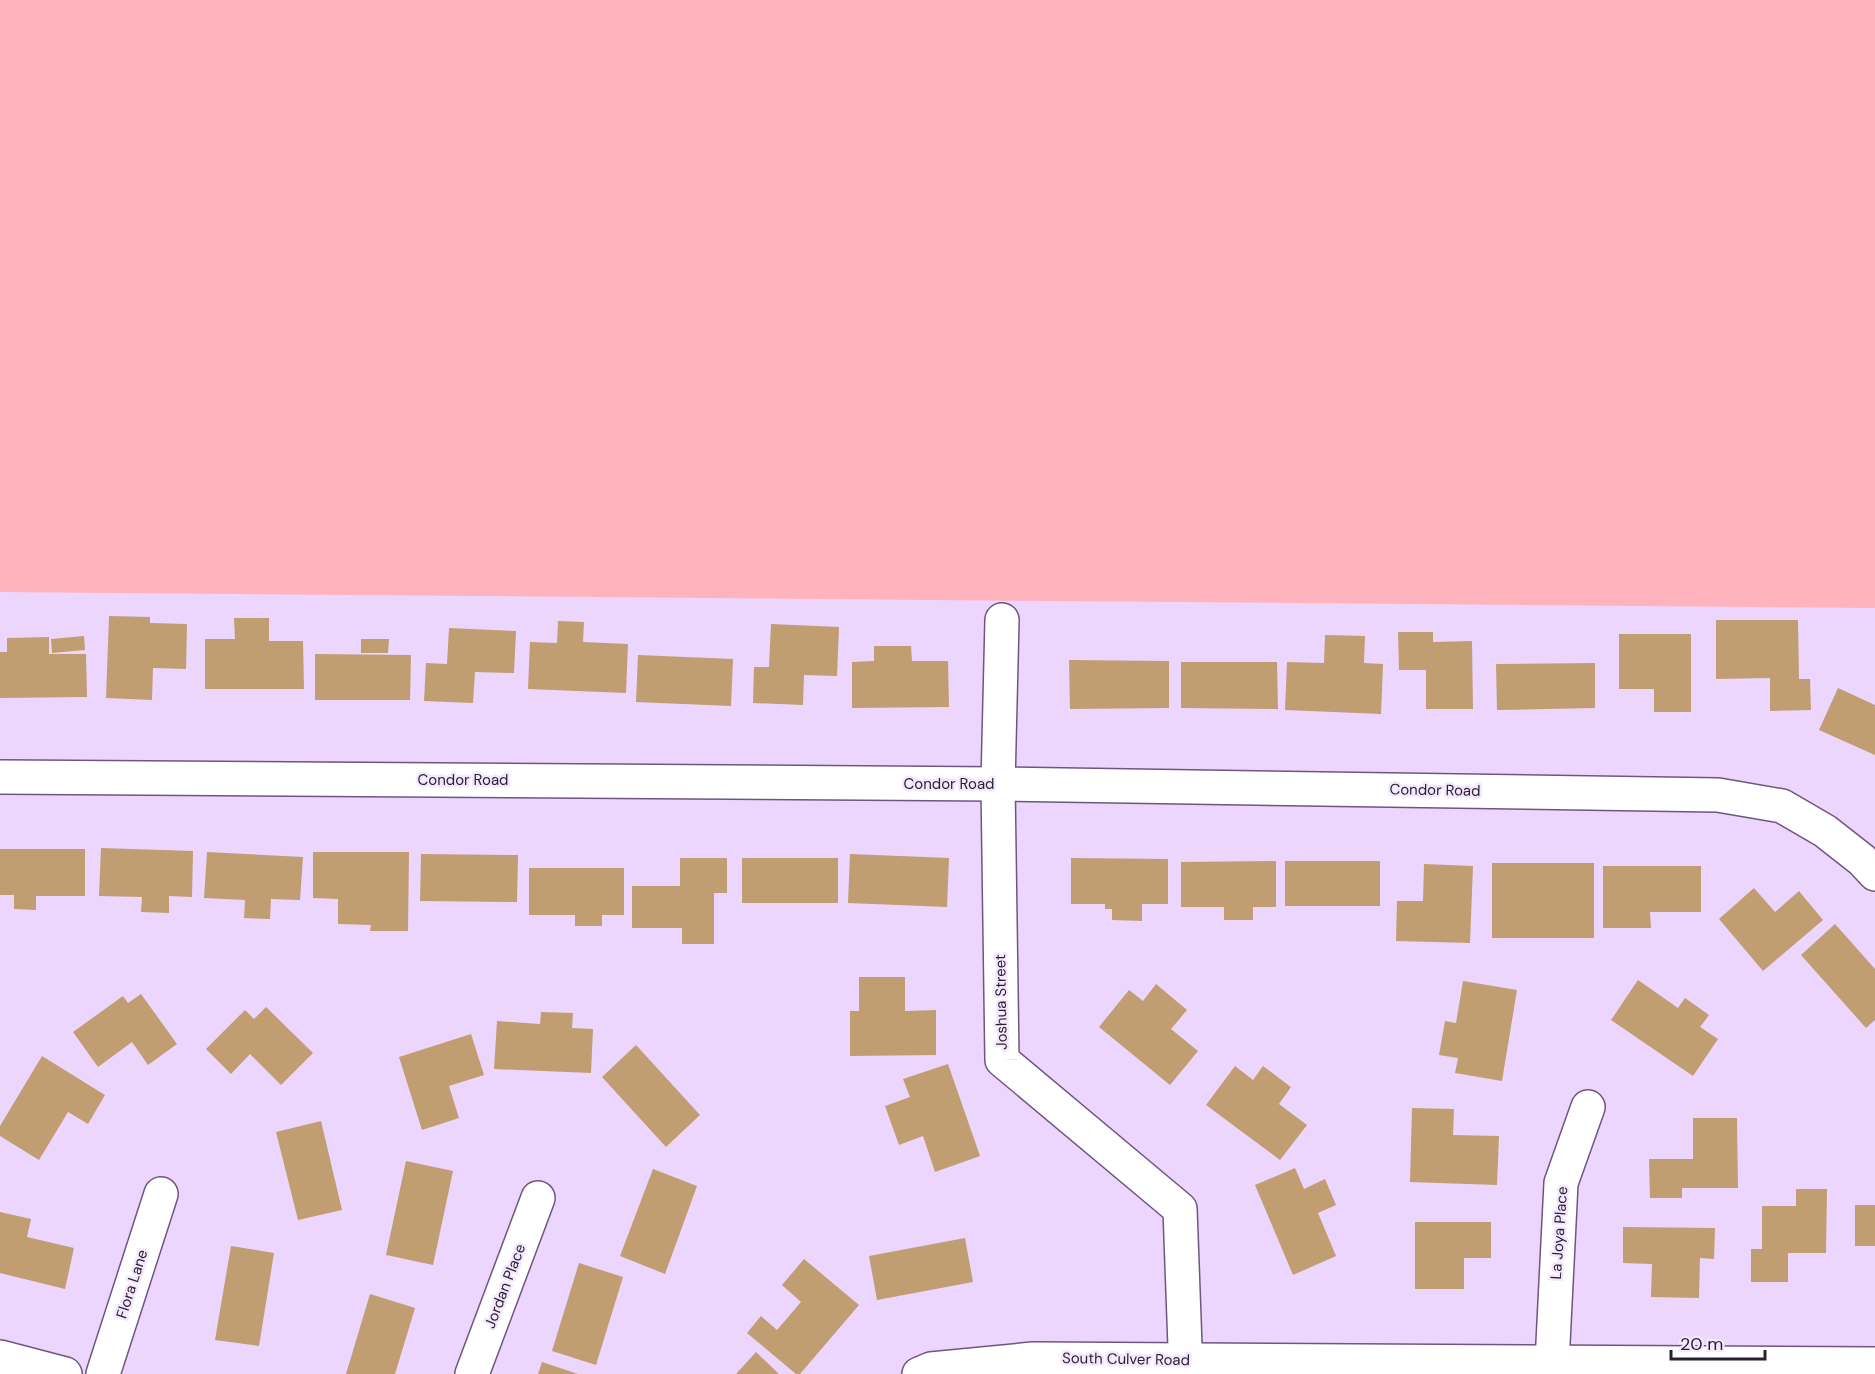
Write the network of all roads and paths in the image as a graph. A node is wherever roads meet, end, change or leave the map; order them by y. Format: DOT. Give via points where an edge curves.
graph roads {
  1 [pos="1002,620"];
  2 [pos="0,777"];
  3 [pos="998,784"];
  4 [pos="1875,874"];
  5 [pos="1588,1107"];
  6 [pos="161,1194"];
  7 [pos="538,1198"];
  8 [pos="0,1357"];
  9 [pos="1552,1363"];
  10 [pos="1875,1364"];
  11 [pos="1186,1367"];
  12 [pos="65,1374"];
  13 [pos="104,1374"];
  14 [pos="472,1374"];
  15 [pos="919,1374"];
  1 -- 3 [label="street, Joshua Street"];
  2 -- 3 [label="street, Condor Road"];
  3 -- 4 [label="street, Condor Road" via="1718,795 1782,806 1826,831"];
  3 -- 11 [label="street, Joshua Street" via="1002,1060 1180,1209"];
  5 -- 9 [label="street, La Joya Place" via="1561,1183"];
  6 -- 13 [label="street, Flora Lane"];
  7 -- 14 [label="street, Jordan Place"];
  8 -- 12 [label="street"];
  9 -- 10 [label="street, South Culver Road"];
  9 -- 11 [label="street, South Culver Road"];
  11 -- 15 [label="street, South Culver Road" via="1033,1359 931,1369"];
}
